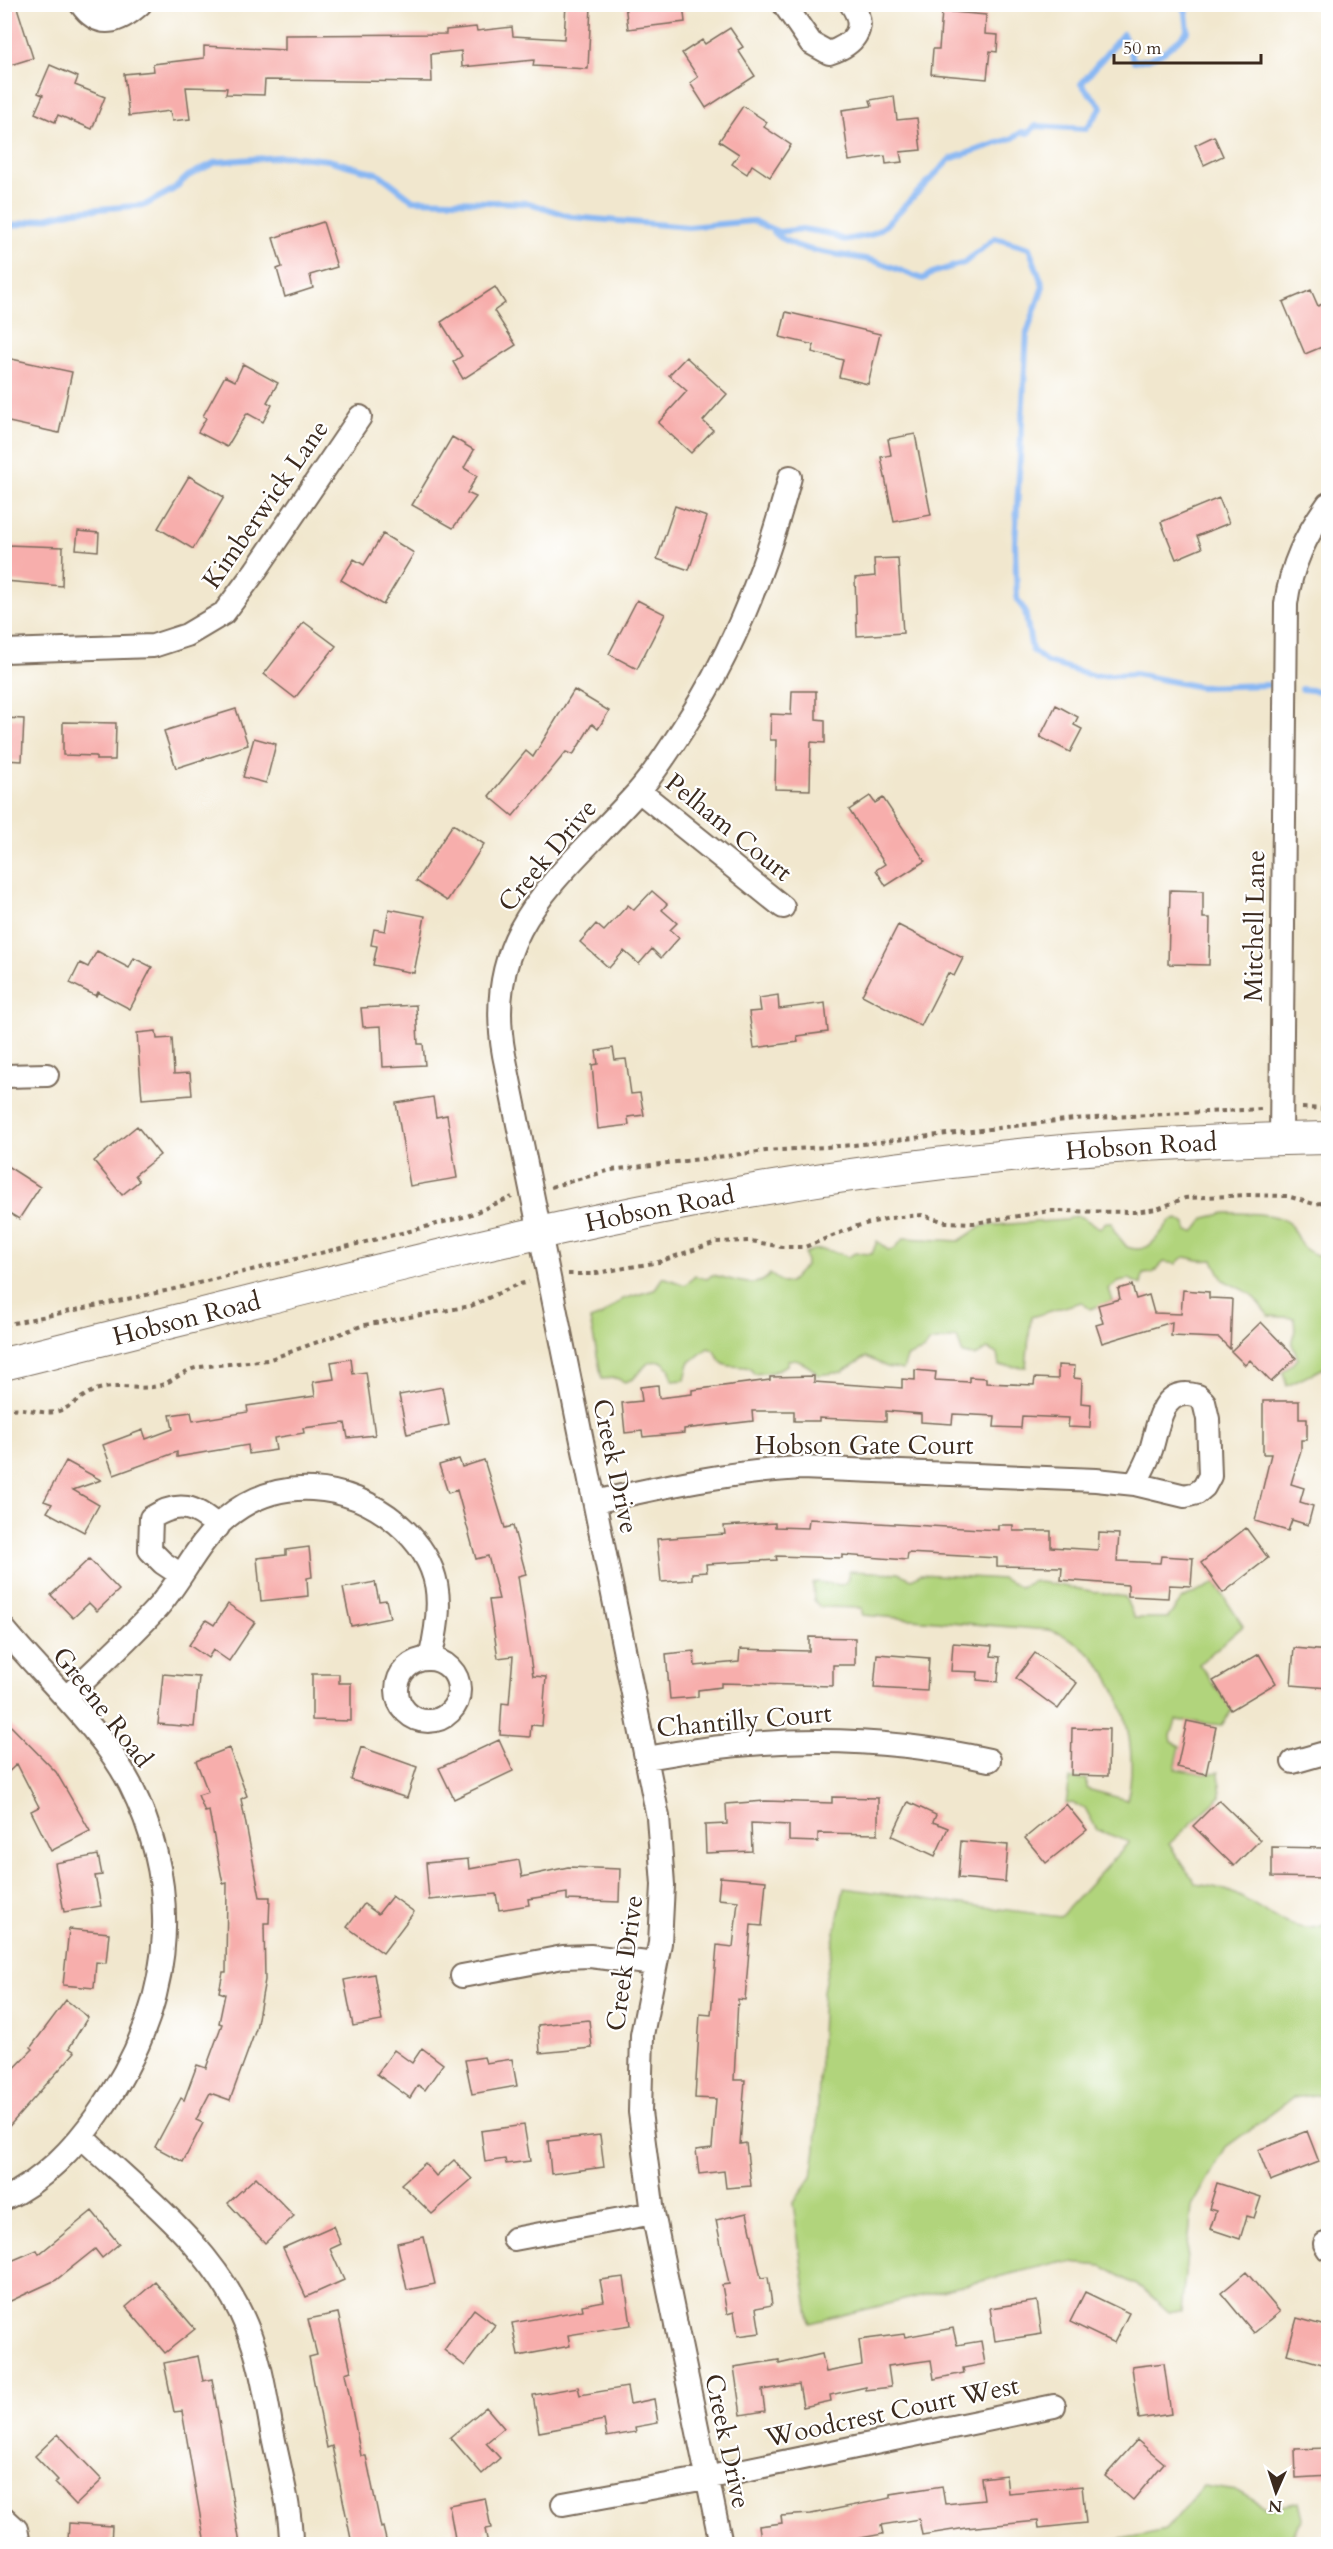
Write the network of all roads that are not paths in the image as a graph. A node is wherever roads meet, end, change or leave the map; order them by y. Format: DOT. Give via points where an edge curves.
graph roads {
  1 [pos="81,4"];
  2 [pos="140,4"];
  3 [pos="784,4"];
  4 [pos="851,4"];
  5 [pos="360,417"];
  6 [pos="790,477"];
  7 [pos="1329,504"];
  8 [pos="4,651"];
  9 [pos="639,791"];
  10 [pos="783,908"];
  11 [pos="47,1075"];
  12 [pos="4,1076"];
  13 [pos="1329,1138"];
  14 [pos="1281,1139"];
  15 [pos="539,1233"];
  16 [pos="4,1365"];
  17 [pos="1135,1484"];
  18 [pos="595,1502"];
  19 [pos="218,1527"];
  20 [pos="181,1575"];
  21 [pos="4,1629"];
  22 [pos="430,1659"];
  23 [pos="66,1698"];
  24 [pos="1329,1752"];
  25 [pos="647,1758"];
  26 [pos="989,1760"];
  27 [pos="1293,1762"];
  28 [pos="655,1964"];
  29 [pos="462,1976"];
  30 [pos="82,2137"];
  31 [pos="4,2199"];
  32 [pos="653,2213"];
  33 [pos="514,2239"];
  34 [pos="1054,2406"];
  35 [pos="706,2478"];
  36 [pos="563,2504"];
  37 [pos="4,2518"];
  38 [pos="20,2544"];
  39 [pos="291,2544"];
  40 [pos="721,2544"];
  1 -- 2 [label="street" via="89,16 104,22 126,17"];
  3 -- 4 [label="street" via="811,43 829,53 846,47 857,34 858,14"];
  5 -- 8 [label="street, Kimberwick Lane" via="224,613 187,635 153,646"];
  6 -- 9 [label="street, Creek Drive" via="767,561 740,625 700,701"];
  7 -- 14 [label="street, Mitchell Lane" via="1300,548 1288,589"];
  9 -- 10 [label="street, Pelham Court"];
  9 -- 15 [label="street, Creek Drive" via="526,918 501,977 499,1031"];
  11 -- 12 [label="street"];
  13 -- 14 [label="main road, Hobson Road"];
  14 -- 15 [label="main road, Hobson Road" via="1149,1146 902,1170 753,1191"];
  15 -- 16 [label="main road, Hobson Road"];
  15 -- 18 [label="street, Creek Drive"];
  17 -- 17 [label="street, Hobson Gate Court" via="1185,1496 1204,1487 1210,1476 1208,1419 1204,1402 1198,1396 1180,1395 1162,1409 1148,1457"];
  17 -- 18 [label="street, Hobson Gate Court" via="1020,1475 801,1468 690,1480"];
  18 -- 25 [label="street, Creek Drive"];
  19 -- 20 [label="street"];
  19 -- 20 [label="street" via="205,1515 186,1507 166,1508 151,1518 150,1550"];
  19 -- 22 [label="street" via="249,1503 292,1489 334,1491 374,1506 411,1535 433,1574 440,1609"];
  20 -- 23 [label="street" via="158,1607"];
  21 -- 23 [label="street, Greene Road"];
  23 -- 30 [label="street, Greene Road" via="130,1784 156,1851 164,1911 160,1977 149,2021 126,2073"];
  24 -- 27 [label="street"];
  25 -- 26 [label="street, Chantilly Court" via="753,1743 851,1740"];
  25 -- 28 [label="street, Creek Drive" via="663,1864 660,1943"];
  28 -- 29 [label="street" via="590,1956 563,1957"];
  28 -- 32 [label="street, Creek Drive" via="642,2036 639,2082"];
  30 -- 31 [label="street, Greene Road" via="47,2170"];
  30 -- 39 [label="street" via="203,2252 238,2307 261,2374 288,2508"];
  32 -- 33 [label="street"];
  32 -- 35 [label="street, Creek Drive"];
  34 -- 35 [label="street, Woodcrest Court West"];
  35 -- 36 [label="street, Woodcrest Court West"];
  35 -- 40 [label="street, Creek Drive"];
  37 -- 38 [label="street" via="16,2529"];
}
